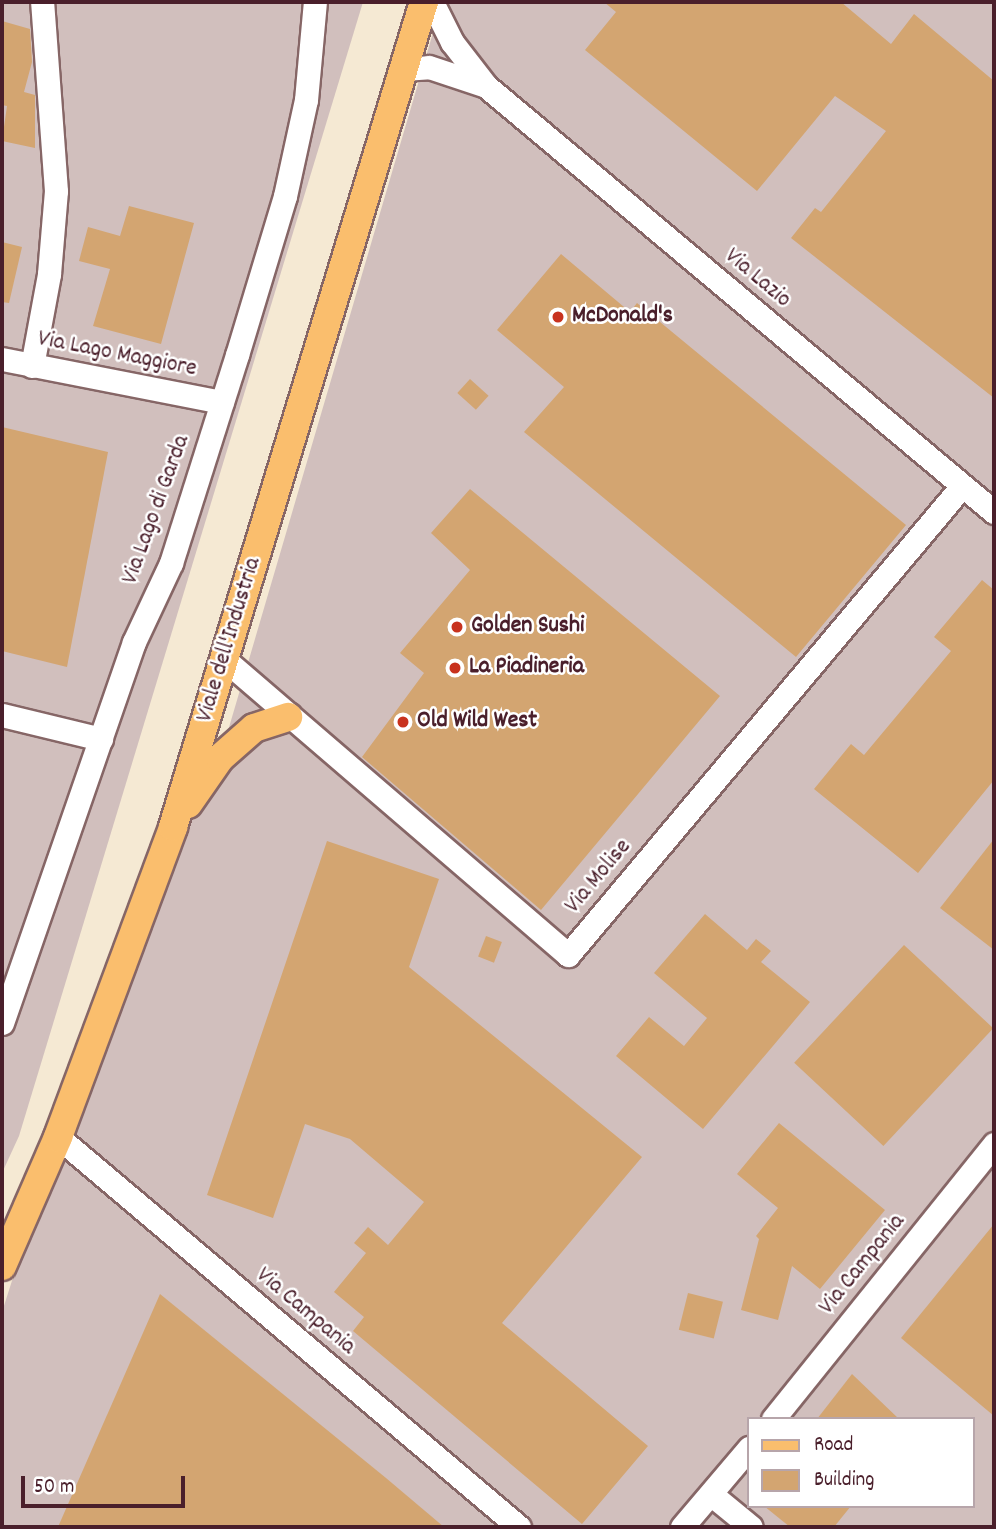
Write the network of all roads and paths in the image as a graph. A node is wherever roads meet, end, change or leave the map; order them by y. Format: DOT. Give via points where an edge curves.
graph roads {
  1 [pos="42,2"];
  2 [pos="315,2"];
  3 [pos="424,2"];
  4 [pos="432,2"];
  5 [pos="403,69"];
  6 [pos="486,86"];
  7 [pos="2,359"];
  8 [pos="32,366"];
  9 [pos="222,402"];
  10 [pos="962,486"];
  11 [pos="994,512"];
  12 [pos="224,659"];
  13 [pos="2,715"];
  14 [pos="288,718"];
  15 [pos="101,739"];
  16 [pos="173,827"];
  17 [pos="2,1023"];
  18 [pos="58,1137"];
  19 [pos="994,1144"];
  20 [pos="2,1266"];
  21 [pos="775,1417"];
  22 [pos="748,1449"];
  23 [pos="712,1495"];
  24 [pos="519,1527"];
  25 [pos="682,1527"];
  26 [pos="751,1527"];
  1 -- 8 [label="street" via="57,191 49,274"];
  2 -- 9 [label="street, Via Lago di Garda" via="306,100 285,196"];
  3 -- 5 [label="main road, Viale dell'Industria"];
  4 -- 6 [label="street" via="452,42"];
  5 -- 6 [label="street" via="429,67"];
  5 -- 12 [label="main road, Viale dell'Industria"];
  6 -- 10 [label="street, Via Lazio"];
  7 -- 8 [label="street, Via Lago Maggiore"];
  8 -- 9 [label="street, Via Lago Maggiore"];
  9 -- 15 [label="street, Via Lago di Garda" via="171,563 134,642"];
  10 -- 11 [label="street, Via Lazio"];
  10 -- 14 [label="street, Via Molise" via="568,955"];
  12 -- 14 [label="street, Via Molise"];
  12 -- 16 [label="main road, Viale dell'Industria"];
  13 -- 15 [label="street"];
  14 -- 16 [label="main road" via="254,728 220,758"];
  15 -- 17 [label="street, Via Lago di Garda"];
  16 -- 18 [label="main road, Viale dell'Industria"];
  18 -- 20 [label="main road, Viale dell'Industria"];
  18 -- 24 [label="street, Via Campania"];
  19 -- 21 [label="street, Via Campania"];
  22 -- 23 [label="street"];
  23 -- 25 [label="street"];
  23 -- 26 [label="street"];
}
